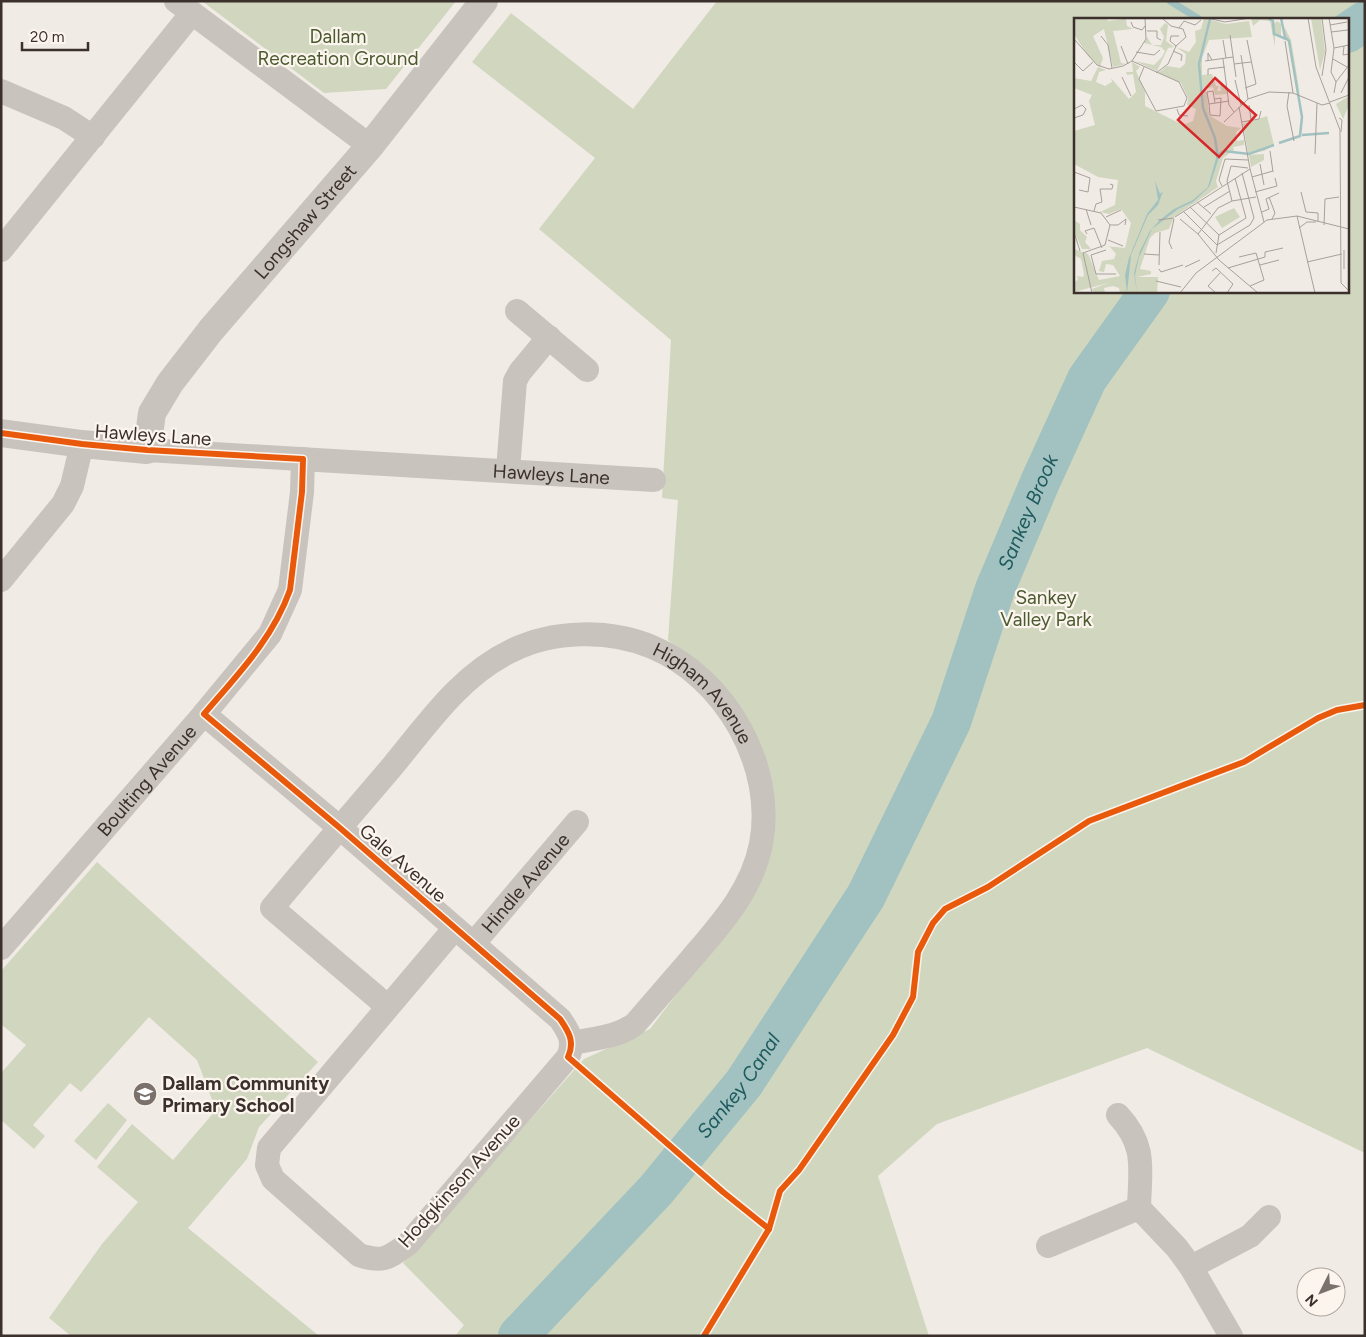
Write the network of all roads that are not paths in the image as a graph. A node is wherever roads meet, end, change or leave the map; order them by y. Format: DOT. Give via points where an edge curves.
graph roads {
  1 [pos="484,1"];
  2 [pos="184,7"];
  3 [pos="1,91"];
  4 [pos="94,137"];
  5 [pos="370,146"];
  6 [pos="1,250"];
  7 [pos="517,311"];
  8 [pos="548,337"];
  9 [pos="588,370"];
  10 [pos="1,433"];
  11 [pos="82,444"];
  12 [pos="148,450"];
  13 [pos="303,459"];
  14 [pos="508,470"];
  15 [pos="654,480"];
  16 [pos="1,580"];
  17 [pos="204,714"];
  18 [pos="577,822"];
  19 [pos="340,828"];
  20 [pos="455,928"];
  21 [pos="474,943"];
  22 [pos="1,948"];
  23 [pos="387,1006"];
  24 [pos="572,1043"];
  25 [pos="1118,1115"];
  26 [pos="1139,1208"];
  27 [pos="1269,1217"];
  28 [pos="1048,1246"];
  29 [pos="1191,1267"];
  30 [pos="1231,1336"];
  1 -- 5 [label="street, Longshaw Street"];
  2 -- 4 [label="street"];
  2 -- 5 [label="street"];
  3 -- 4 [label="street" via="64,118"];
  4 -- 6 [label="street"];
  5 -- 12 [label="street, Longshaw Street" via="211,330 170,383 152,414"];
  7 -- 8 [label="street"];
  8 -- 9 [label="street"];
  8 -- 14 [label="street" via="515,381"];
  10 -- 11 [label="street, Hawleys Lane"];
  11 -- 12 [label="street, Hawleys Lane"];
  11 -- 16 [label="street" via="64,504"];
  12 -- 13 [label="street, Hawleys Lane"];
  13 -- 14 [label="street, Hawleys Lane"];
  13 -- 17 [label="street, Boulting Avenue" via="302,492 285,605 270,634"];
  14 -- 15 [label="street, Hawleys Lane"];
  17 -- 19 [label="street, Gale Avenue"];
  17 -- 22 [label="street, Boulting Avenue"];
  18 -- 21 [label="street, Hindle Avenue"];
  19 -- 20 [label="street, Gale Avenue"];
  19 -- 23 [label="street, Gale Avenue" via="272,908"];
  19 -- 24 [label="street, Higham Avenue" via="468,679 511,650 560,636 613,636 652,646 683,663 709,686 747,741 757,768 764,819 756,865 732,911 635,1024 619,1033"];
  20 -- 21 [label="street, Gale Avenue"];
  20 -- 23 [label="street, Hodgkinson Avenue"];
  21 -- 24 [label="street, Gale Avenue" via="560,1019"];
  23 -- 24 [label="street, Hodgkinson Avenue" via="269,1148 267,1164 280,1185 359,1255 374,1260 387,1258 408,1244 568,1057"];
  25 -- 26 [label="street" via="1137,1143"];
  26 -- 28 [label="street"];
  26 -- 29 [label="street"];
  27 -- 29 [label="street" via="1250,1236"];
  29 -- 30 [label="street"];
}
